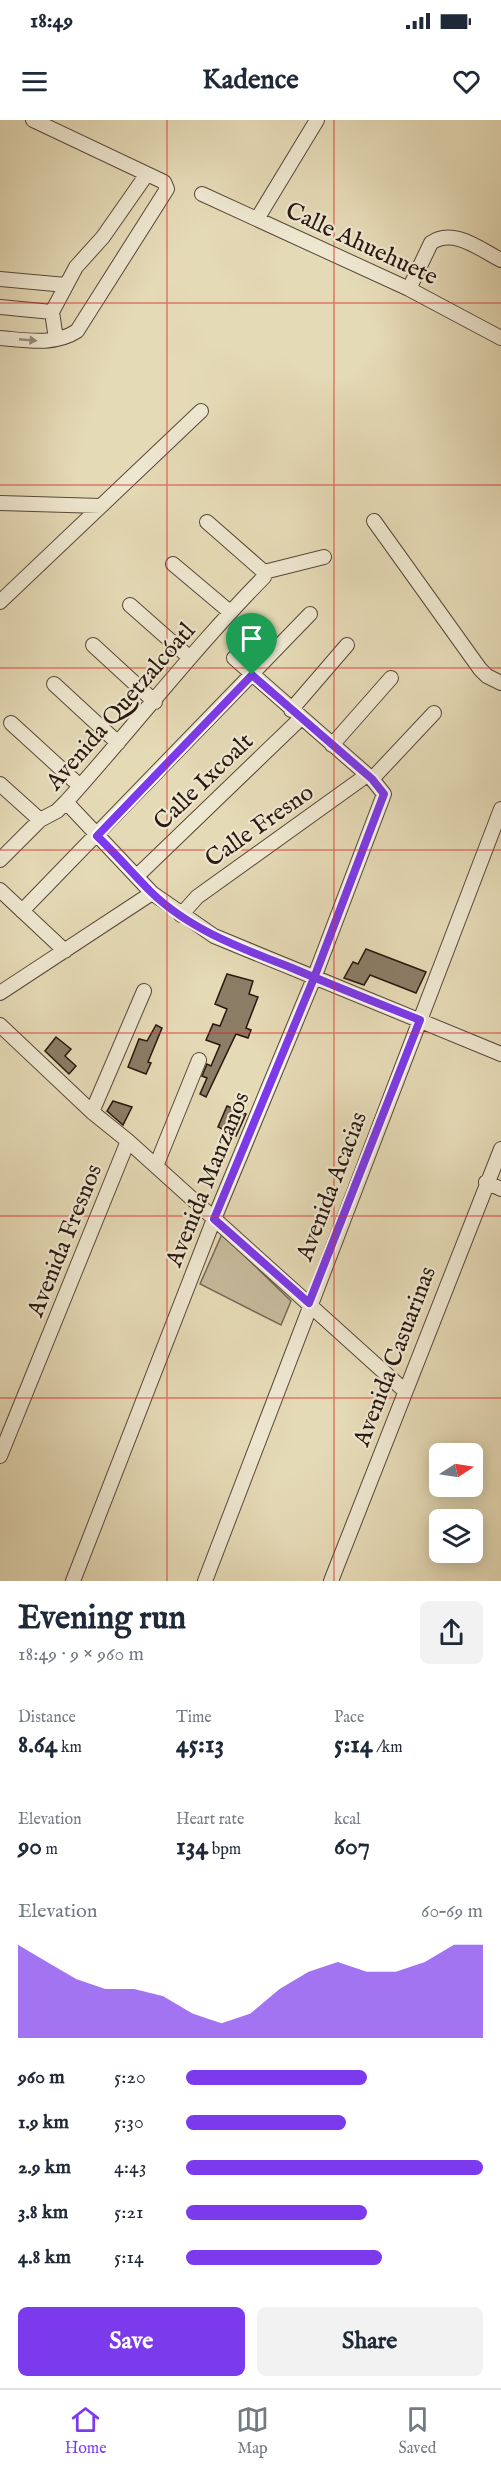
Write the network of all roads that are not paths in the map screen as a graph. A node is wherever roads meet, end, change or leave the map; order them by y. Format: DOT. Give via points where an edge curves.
graph roads {
  1 [pos="33,120"];
  2 [pos="316,120"];
  3 [pos="147,174"];
  4 [pos="202,194"];
  5 [pos="257,219"];
  6 [pos="501,260"];
  7 [pos="0,279"];
  8 [pos="66,285"];
  9 [pos="409,289"];
  10 [pos="0,307"];
  11 [pos="52,312"];
  12 [pos="0,338"];
  13 [pos="501,338"];
  14 [pos="56,339"];
  15 [pos="201,411"];
  16 [pos="0,503"];
  17 [pos="101,506"];
  18 [pos="374,521"];
  19 [pos="207,522"];
  20 [pos="324,557"];
  21 [pos="173,564"];
  22 [pos="264,572"];
  23 [pos="0,602"];
  24 [pos="130,605"];
  25 [pos="230,612"];
  26 [pos="310,614"];
  27 [pos="93,645"];
  28 [pos="347,645"];
  29 [pos="190,658"];
  30 [pos="234,658"];
  31 [pos="252,675"];
  32 [pos="391,678"];
  33 [pos="501,683"];
  34 [pos="54,684"];
  35 [pos="155,702"];
  36 [pos="434,713"];
  37 [pos="295,714"];
  38 [pos="11,723"];
  39 [pos="118,743"];
  40 [pos="332,745"];
  41 [pos="370,777"];
  42 [pos="0,784"];
  43 [pos="80,786"];
  44 [pos="66,802"];
  45 [pos="501,809"];
  46 [pos="40,820"];
  47 [pos="97,836"];
  48 [pos="0,860"];
  49 [pos="137,876"];
  50 [pos="0,890"];
  51 [pos="152,893"];
  52 [pos="22,911"];
  53 [pos="181,915"];
  54 [pos="66,951"];
  55 [pos="314,978"];
  56 [pos="144,991"];
  57 [pos="0,993"];
  58 [pos="420,1020"];
  59 [pos="0,1025"];
  60 [pos="501,1054"];
  61 [pos="199,1060"];
  62 [pos="92,1112"];
  63 [pos="128,1141"];
  64 [pos="501,1149"];
  65 [pos="156,1166"];
  66 [pos="486,1182"];
  67 [pos="501,1189"];
  68 [pos="214,1219"];
  69 [pos="309,1303"];
  70 [pos="405,1391"];
  71 [pos="0,1456"];
  72 [pos="73,1581"];
  73 [pos="205,1581"];
  74 [pos="331,1581"];
  1 -- 3 [label="street"];
  2 -- 5 [label="street"];
  3 -- 8 [label="street"];
  3 -- 14 [label="street" via="164,182 167,189 76,331"];
  4 -- 5 [label="street, Calle Ahuehuete"];
  5 -- 9 [label="street, Calle Ahuehuete"];
  6 -- 9 [label="street" via="457,238 436,239"];
  7 -- 8 [label="street"];
  8 -- 11 [label="street"];
  9 -- 13 [label="street, Calle Ahuehuete"];
  10 -- 11 [label="street"];
  11 -- 14 [label="street"];
  12 -- 14 [label="street, one-way" via="45,342"];
  15 -- 17 [label="street"];
  16 -- 17 [label="street"];
  17 -- 23 [label="street"];
  18 -- 33 [label="street" via="480,669"];
  19 -- 22 [label="street"];
  20 -- 22 [label="street"];
  21 -- 25 [label="street"];
  22 -- 25 [label="street, Avenida Quetzalcóatl" via="264,577"];
  24 -- 29 [label="street"];
  25 -- 29 [label="street, Avenida Quetzalcóatl"];
  26 -- 31 [label="street"];
  27 -- 35 [label="street"];
  28 -- 37 [label="street, Calle Ixcoalt"];
  29 -- 35 [label="street, Avenida Quetzalcóatl"];
  30 -- 31 [label="street"];
  31 -- 37 [label="street"];
  31 -- 47 [label="street"];
  32 -- 40 [label="street"];
  34 -- 39 [label="street"];
  35 -- 39 [label="street, Avenida Quetzalcóatl"];
  36 -- 41 [label="street, Calle Fresno"];
  37 -- 40 [label="street"];
  37 -- 49 [label="street, Calle Ixcoalt"];
  38 -- 43 [label="street"];
  39 -- 43 [label="street, Avenida Quetzalcóatl"];
  40 -- 41 [label="street"];
  41 -- 53 [label="street, Calle Fresno" via="197,897"];
  41 -- 55 [label="street, Avenida Manzanos" via="384,794"];
  42 -- 46 [label="street"];
  43 -- 44 [label="street, Avenida Quetzalcóatl"];
  44 -- 46 [label="street, Avenida Quetzalcóatl"];
  44 -- 47 [label="street"];
  45 -- 58 [label="street, Avenida Acacias"];
  46 -- 48 [label="street, Avenida Quetzalcóatl"];
  47 -- 49 [label="street"];
  47 -- 52 [label="street"];
  49 -- 51 [label="street"];
  50 -- 52 [label="street"];
  51 -- 53 [label="street"];
  51 -- 54 [label="street"];
  52 -- 54 [label="street"];
  53 -- 55 [label="street" via="236,946"];
  54 -- 57 [label="street"];
  55 -- 58 [label="street"];
  55 -- 68 [label="street, Avenida Manzanos"];
  56 -- 62 [label="street"];
  58 -- 60 [label="street"];
  58 -- 69 [label="street, Avenida Acacias"];
  59 -- 62 [label="street"];
  61 -- 65 [label="street"];
  62 -- 63 [label="street"];
  63 -- 65 [label="street"];
  63 -- 71 [label="street, Avenida Fresnos"];
  64 -- 66 [label="street, Avenida Casuarinas"];
  65 -- 68 [label="street"];
  66 -- 67 [label="street"];
  66 -- 70 [label="street, Avenida Casuarinas"];
  68 -- 69 [label="street"];
  68 -- 72 [label="street, Avenida Manzanos"];
  69 -- 70 [label="street"];
  69 -- 73 [label="street, Avenida Acacias"];
  70 -- 74 [label="street, Avenida Casuarinas"];
}
